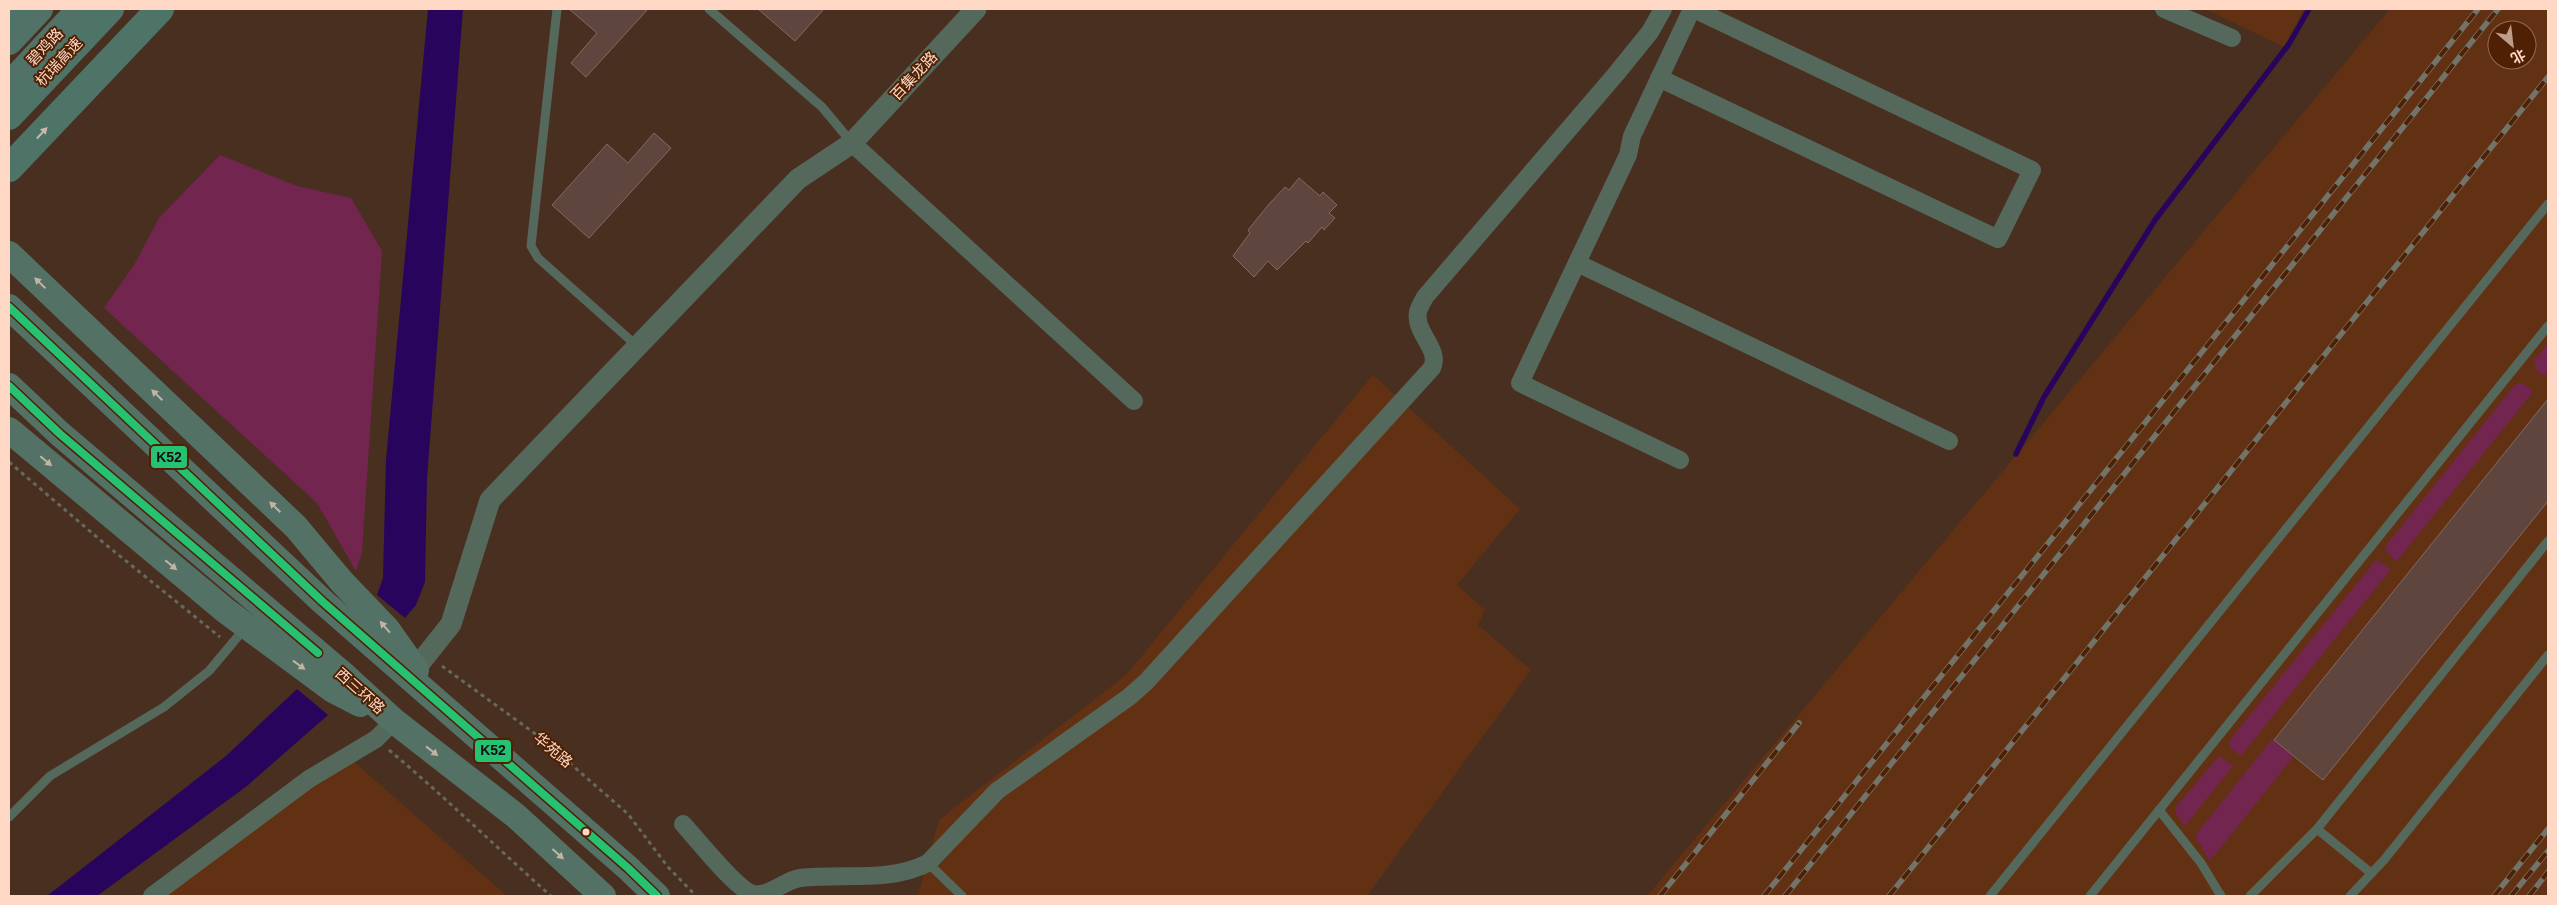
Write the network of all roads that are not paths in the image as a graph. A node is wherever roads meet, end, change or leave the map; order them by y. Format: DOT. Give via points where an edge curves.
graph roads {
  1 [pos="16,9"];
  2 [pos="39,9"];
  3 [pos="81,9"];
  4 [pos="110,9"];
  5 [pos="160,9"];
  6 [pos="557,9"];
  7 [pos="708,9"];
  8 [pos="976,9"];
  9 [pos="1663,9"];
  10 [pos="1693,9"];
  11 [pos="2164,9"];
  12 [pos="9,16"];
  13 [pos="2232,38"];
  14 [pos="9,41"];
  15 [pos="1659,78"];
  16 [pos="9,86"];
  17 [pos="9,116"];
  18 [pos="852,143"];
  19 [pos="9,168"];
  20 [pos="2548,204"];
  21 [pos="9,254"];
  22 [pos="1576,263"];
  23 [pos="9,307"];
  24 [pos="2548,326"];
  25 [pos="637,346"];
  26 [pos="9,386"];
  27 [pos="1134,401"];
  28 [pos="9,430"];
  29 [pos="1949,441"];
  30 [pos="1680,460"];
  31 [pos="2548,541"];
  32 [pos="247,626"];
  33 [pos="2548,656"];
  34 [pos="418,668"];
  35 [pos="394,721"];
  36 [pos="2159,810"];
  37 [pos="9,817"];
  38 [pos="683,824"];
  39 [pos="2317,829"];
  40 [pos="928,863"];
  41 [pos="2371,873"];
  42 [pos="152,896"];
  43 [pos="603,896"];
  44 [pos="657,896"];
  45 [pos="962,896"];
  46 [pos="1990,896"];
  47 [pos="2090,896"];
  48 [pos="2221,896"];
  49 [pos="2250,896"];
  50 [pos="2350,896"];
  1 -- 12 [label="highway"];
  2 -- 14 [label="highway, 碧鸡路"];
  3 -- 16 [label="highway, 碧鸡路"];
  4 -- 17 [label="highway, 杭瑞高速"];
  19 -- 5 [label="highway, one-way"];
  6 -- 25 [label="lane" via="531,246 538,258"];
  7 -- 18 [label="lane" via="822,107"];
  8 -- 18 [label="street, 百集龙路"];
  9 -- 40 [label="street" via="1650,32 1616,74 1425,297 1418,319 1435,361 1432,368 1146,682 997,791"];
  10 -- 15 [label="street"];
  10 -- 15 [label="street" via="2032,170 1998,239"];
  11 -- 13 [label="street"];
  15 -- 22 [label="street" via="1632,136 1628,155"];
  18 -- 25 [label="street, 百集龙路" via="798,179"];
  18 -- 27 [label="street"];
  20 -- 46 [label="lane"];
  34 -- 21 [label="main road, one-way" via="296,527"];
  22 -- 29 [label="street"];
  22 -- 30 [label="street" via="1520,383"];
  23 -- 34 [label="main road" via="323,602"];
  24 -- 36 [label="lane"];
  25 -- 34 [label="street, 百集龙路" via="490,500 452,624"];
  26 -- 35 [label="main road, 西三环路" via="60,434"];
  28 -- 32 [label="main road, one-way"];
  31 -- 39 [label="lane"];
  32 -- 35 [label="main road, one-way" via="333,690"];
  32 -- 37 [label="lane" via="209,671 164,708 50,776"];
  33 -- 41 [label="lane"];
  34 -- 44 [label="main road" via="458,720"];
  35 -- 42 [label="street" via="376,739 309,779"];
  35 -- 43 [label="main road, one-way" via="516,816"];
  36 -- 47 [label="lane"];
  36 -- 48 [label="lane" via="2201,863"];
  38 -- 40 [label="street" via="740,887 754,894 798,878 894,875"];
  39 -- 41 [label="lane"];
  39 -- 49 [label="lane"];
  40 -- 45 [label="lane"];
  41 -- 50 [label="lane"];
}
